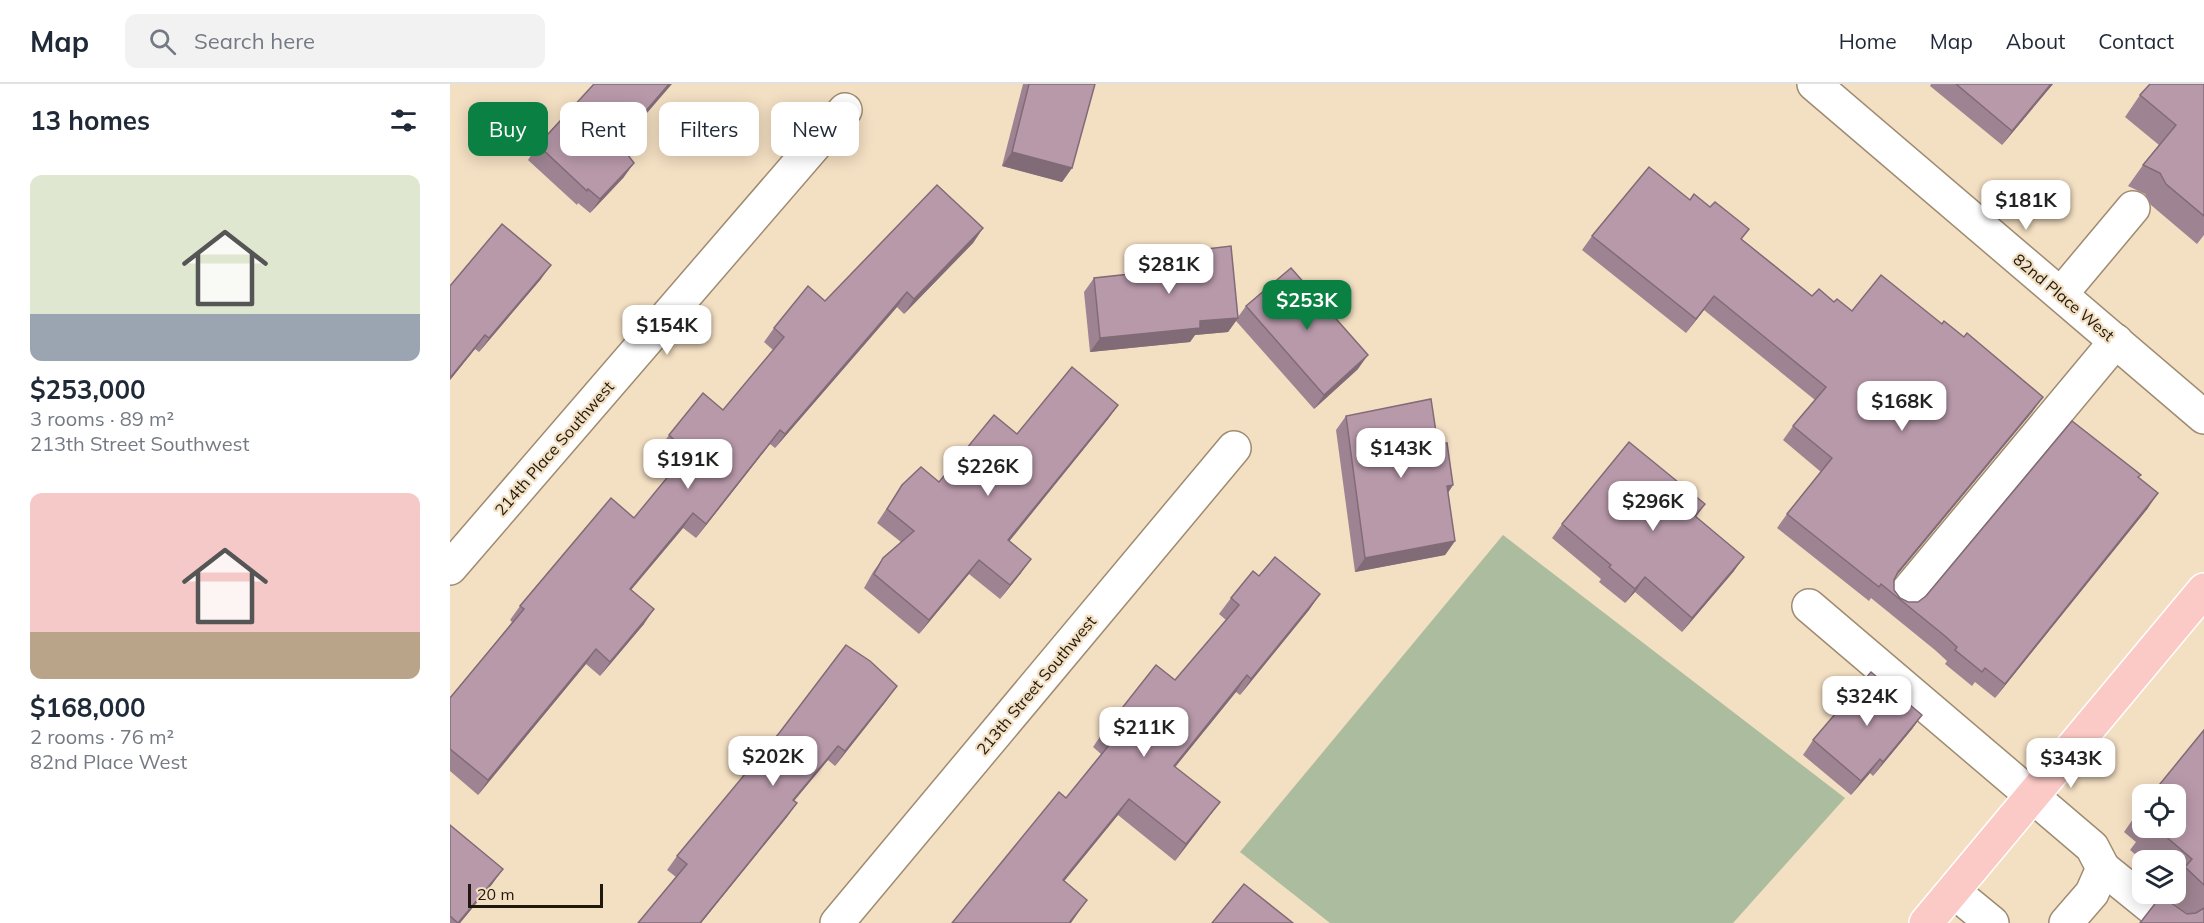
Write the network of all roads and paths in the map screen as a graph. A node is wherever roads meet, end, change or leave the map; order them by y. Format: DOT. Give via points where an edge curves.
graph roads {
  1 [pos="1814,84"];
  2 [pos="805,156"];
  3 [pos="2133,208"];
  4 [pos="2061,294"];
  5 [pos="2116,341"];
  6 [pos="2204,417"];
  7 [pos="1234,448"];
  8 [pos="450,568"];
  9 [pos="2204,590"];
  10 [pos="1902,598"];
  11 [pos="1809,606"];
  12 [pos="2032,795"];
  13 [pos="2103,868"];
  14 [pos="1953,891"];
  15 [pos="837,923"];
  16 [pos="1926,923"];
  17 [pos="1992,923"];
  18 [pos="2066,923"];
  19 [pos="2171,923"];
  1 -- 4 [label="street, 82nd Place West"];
  2 -- 8 [label="street, 214th Place Southwest"];
  3 -- 4 [label="street"];
  4 -- 5 [label="street, 82nd Place West"];
  5 -- 6 [label="street, 82nd Place West"];
  5 -- 10 [label="street"];
  7 -- 15 [label="street, 213th Street Southwest"];
  9 -- 12 [label="main road"];
  11 -- 12 [label="street"];
  12 -- 13 [label="street" via="2092,848"];
  12 -- 14 [label="main road"];
  13 -- 18 [label="street" via="2092,893"];
  13 -- 19 [label="street"];
  14 -- 16 [label="main road"];
  14 -- 17 [label="street"];
}
